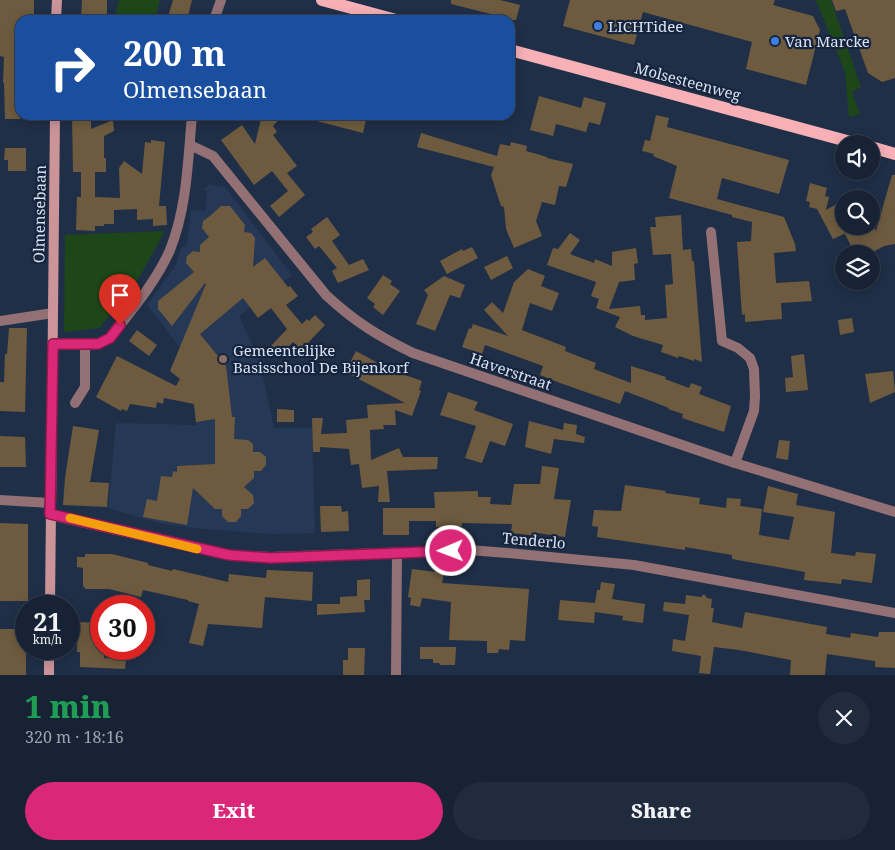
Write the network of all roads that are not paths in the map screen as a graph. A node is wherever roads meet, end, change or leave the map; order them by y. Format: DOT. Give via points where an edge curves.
graph roads {
  1 [pos="57,0"];
  2 [pos="221,0"];
  3 [pos="322,0"];
  4 [pos="347,3"];
  5 [pos="56,15"];
  6 [pos="216,15"];
  7 [pos="382,15"];
  8 [pos="515,51"];
  9 [pos="55,120"];
  10 [pos="192,120"];
  11 [pos="835,138"];
  12 [pos="190,145"];
  13 [pos="880,150"];
  14 [pos="895,154"];
  15 [pos="712,232"];
  16 [pos="53,313"];
  17 [pos="0,321"];
  18 [pos="53,344"];
  19 [pos="85,345"];
  20 [pos="75,403"];
  21 [pos="735,463"];
  22 [pos="0,500"];
  23 [pos="50,503"];
  24 [pos="895,512"];
  25 [pos="50,514"];
  26 [pos="397,552"];
  27 [pos="50,595"];
  28 [pos="895,613"];
  29 [pos="49,660"];
  30 [pos="49,675"];
  31 [pos="396,675"];
  1 -- 5 [label="street"];
  2 -- 6 [label="street"];
  3 -- 4 [label="main road"];
  4 -- 7 [label="main road"];
  8 -- 11 [label="main road, Molsesteenweg"];
  9 -- 16 [label="street, Olmensebaan"];
  10 -- 12 [label="street"];
  12 -- 19 [label="street" via="181,214 163,264 110,338 98,344"];
  12 -- 21 [label="street, Haverstraat" via="213,156 326,295 347,315 378,336 413,353"];
  13 -- 14 [label="main road"];
  15 -- 21 [label="street" via="722,340 750,358 754,369 754,411"];
  16 -- 17 [label="street"];
  16 -- 18 [label="street, Olmensebaan"];
  18 -- 19 [label="street"];
  18 -- 23 [label="street, Olmensebaan"];
  19 -- 20 [label="street" via="85,387"];
  21 -- 24 [label="street, Haverstraat"];
  22 -- 23 [label="street"];
  23 -- 25 [label="street, Olmensebaan"];
  25 -- 26 [label="street, Tenderlo" via="229,555 271,558"];
  25 -- 27 [label="street, Olmensebaan"];
  26 -- 28 [label="street, Tenderlo" via="469,550 606,561"];
  26 -- 31 [label="street"];
  29 -- 30 [label="street"];
}
